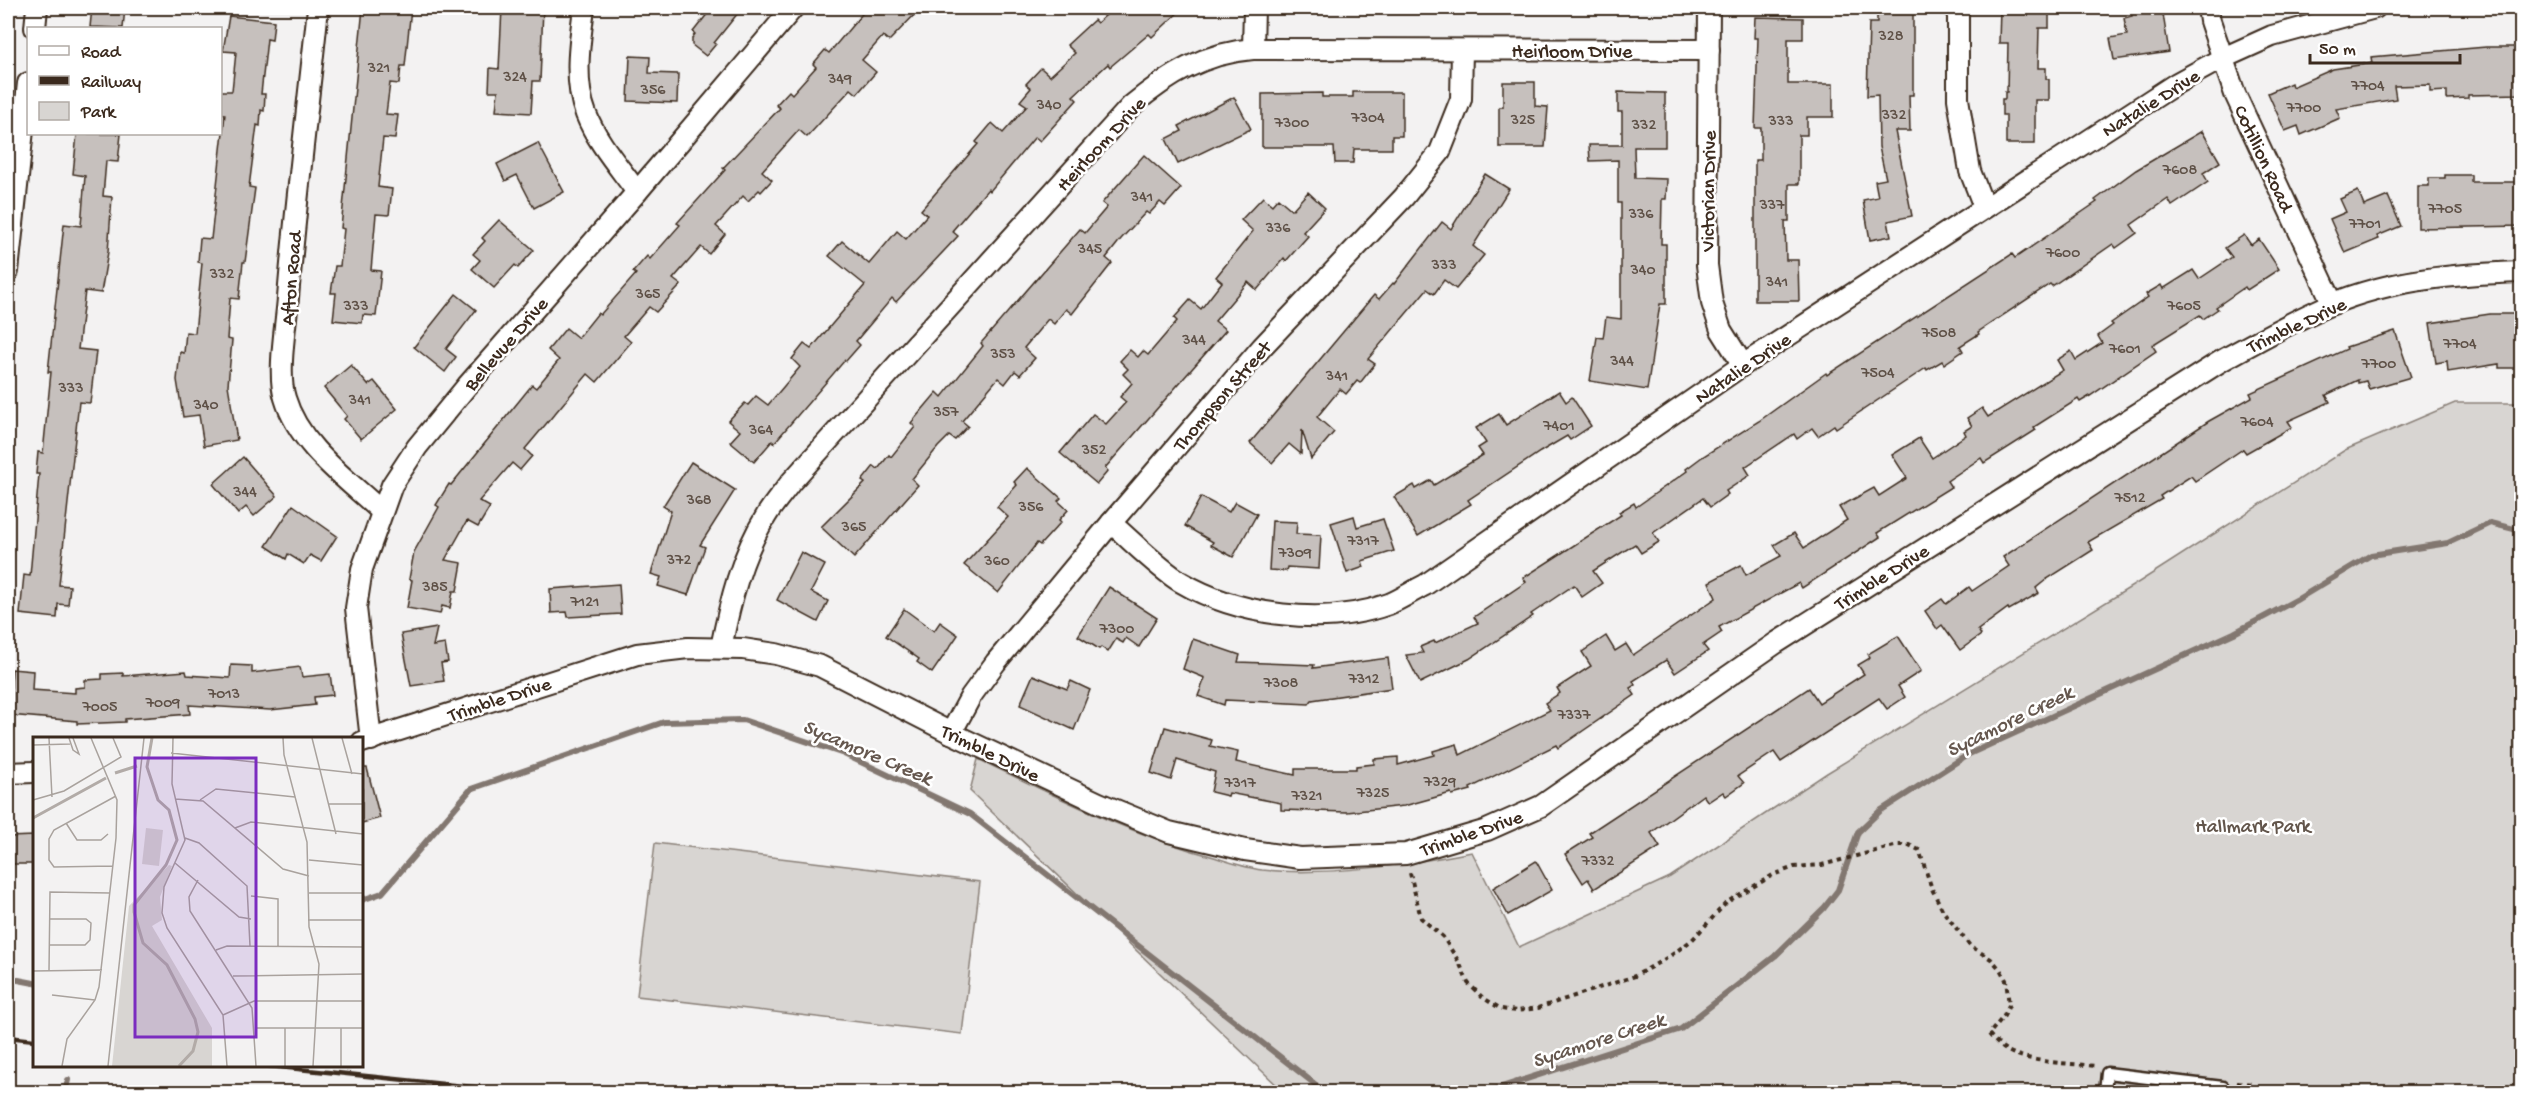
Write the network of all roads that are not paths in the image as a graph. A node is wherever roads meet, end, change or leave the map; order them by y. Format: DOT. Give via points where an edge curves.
graph roads {
  1 [pos="37,8"];
  2 [pos="318,8"];
  3 [pos="584,8"];
  4 [pos="793,8"];
  5 [pos="1254,8"];
  6 [pos="1709,8"];
  7 [pos="1958,8"];
  8 [pos="2208,8"];
  9 [pos="2375,8"];
  10 [pos="35,27"];
  11 [pos="1253,49"];
  12 [pos="1462,50"];
  13 [pos="1709,51"];
  14 [pos="2222,59"];
  15 [pos="27,92"];
  16 [pos="637,192"];
  17 [pos="1984,207"];
  18 [pos="8,271"];
  19 [pos="2522,272"];
  20 [pos="2333,304"];
  21 [pos="1743,365"];
  22 [pos="381,511"];
  23 [pos="1110,524"];
  24 [pos="721,648"];
  25 [pos="951,733"];
  26 [pos="366,741"];
  27 [pos="33,772"];
  28 [pos="8,773"];
  29 [pos="2166,1080"];
  30 [pos="2105,1092"];
  31 [pos="2165,1092"];
  32 [pos="2223,1092"];
  1 -- 10 [label="street"];
  2 -- 22 [label="street, Afton Road" via="293,243 284,397 301,432"];
  3 -- 16 [label="street" via="579,57 585,113"];
  4 -- 16 [label="street, Bellevue Drive"];
  5 -- 11 [label="street"];
  6 -- 13 [label="street, Victorian Drive"];
  7 -- 17 [label="street" via="1958,99 1970,171"];
  8 -- 14 [label="street, Cotillion Road"];
  9 -- 14 [label="street, Natalie Drive" via="2272,36"];
  11 -- 12 [label="street, Heirloom Drive"];
  11 -- 24 [label="street, Heirloom Drive" via="1187,66 1159,82 1131,106 792,482 754,537 729,606"];
  12 -- 13 [label="street, Heirloom Drive"];
  12 -- 23 [label="street, Thompson Street" via="1461,99 1440,152 1404,197 1262,347"];
  13 -- 21 [label="street, Victorian Drive" via="1707,265 1712,303 1721,330"];
  14 -- 17 [label="street, Natalie Drive" via="2177,83"];
  14 -- 20 [label="street, Cotillion Road"];
  15 -- 18 [label="street"];
  16 -- 22 [label="street, Bellevue Drive" via="417,447 392,485"];
  17 -- 21 [label="street, Natalie Drive"];
  19 -- 20 [label="street, Trimble Drive" via="2404,283"];
  20 -- 25 [label="street, Trimble Drive" via="2221,361 1776,643 1541,806 1487,831 1406,854 1300,858 1245,850 1169,832"];
  21 -- 23 [label="street, Natalie Drive" via="1425,585 1390,604 1363,611 1290,616 1209,596 1180,581"];
  22 -- 26 [label="street, Bellevue Drive" via="362,569 356,608"];
  23 -- 25 [label="street, Thompson Street" via="996,662"];
  24 -- 25 [label="street, Trimble Drive" via="776,654 820,666"];
  24 -- 26 [label="street, Trimble Drive" via="637,654"];
  27 -- 28 [label="street"];
  29 -- 30 [label="lane" via="2106,1073"];
  29 -- 31 [label="lane"];
  29 -- 32 [label="lane" via="2223,1088"];
}
